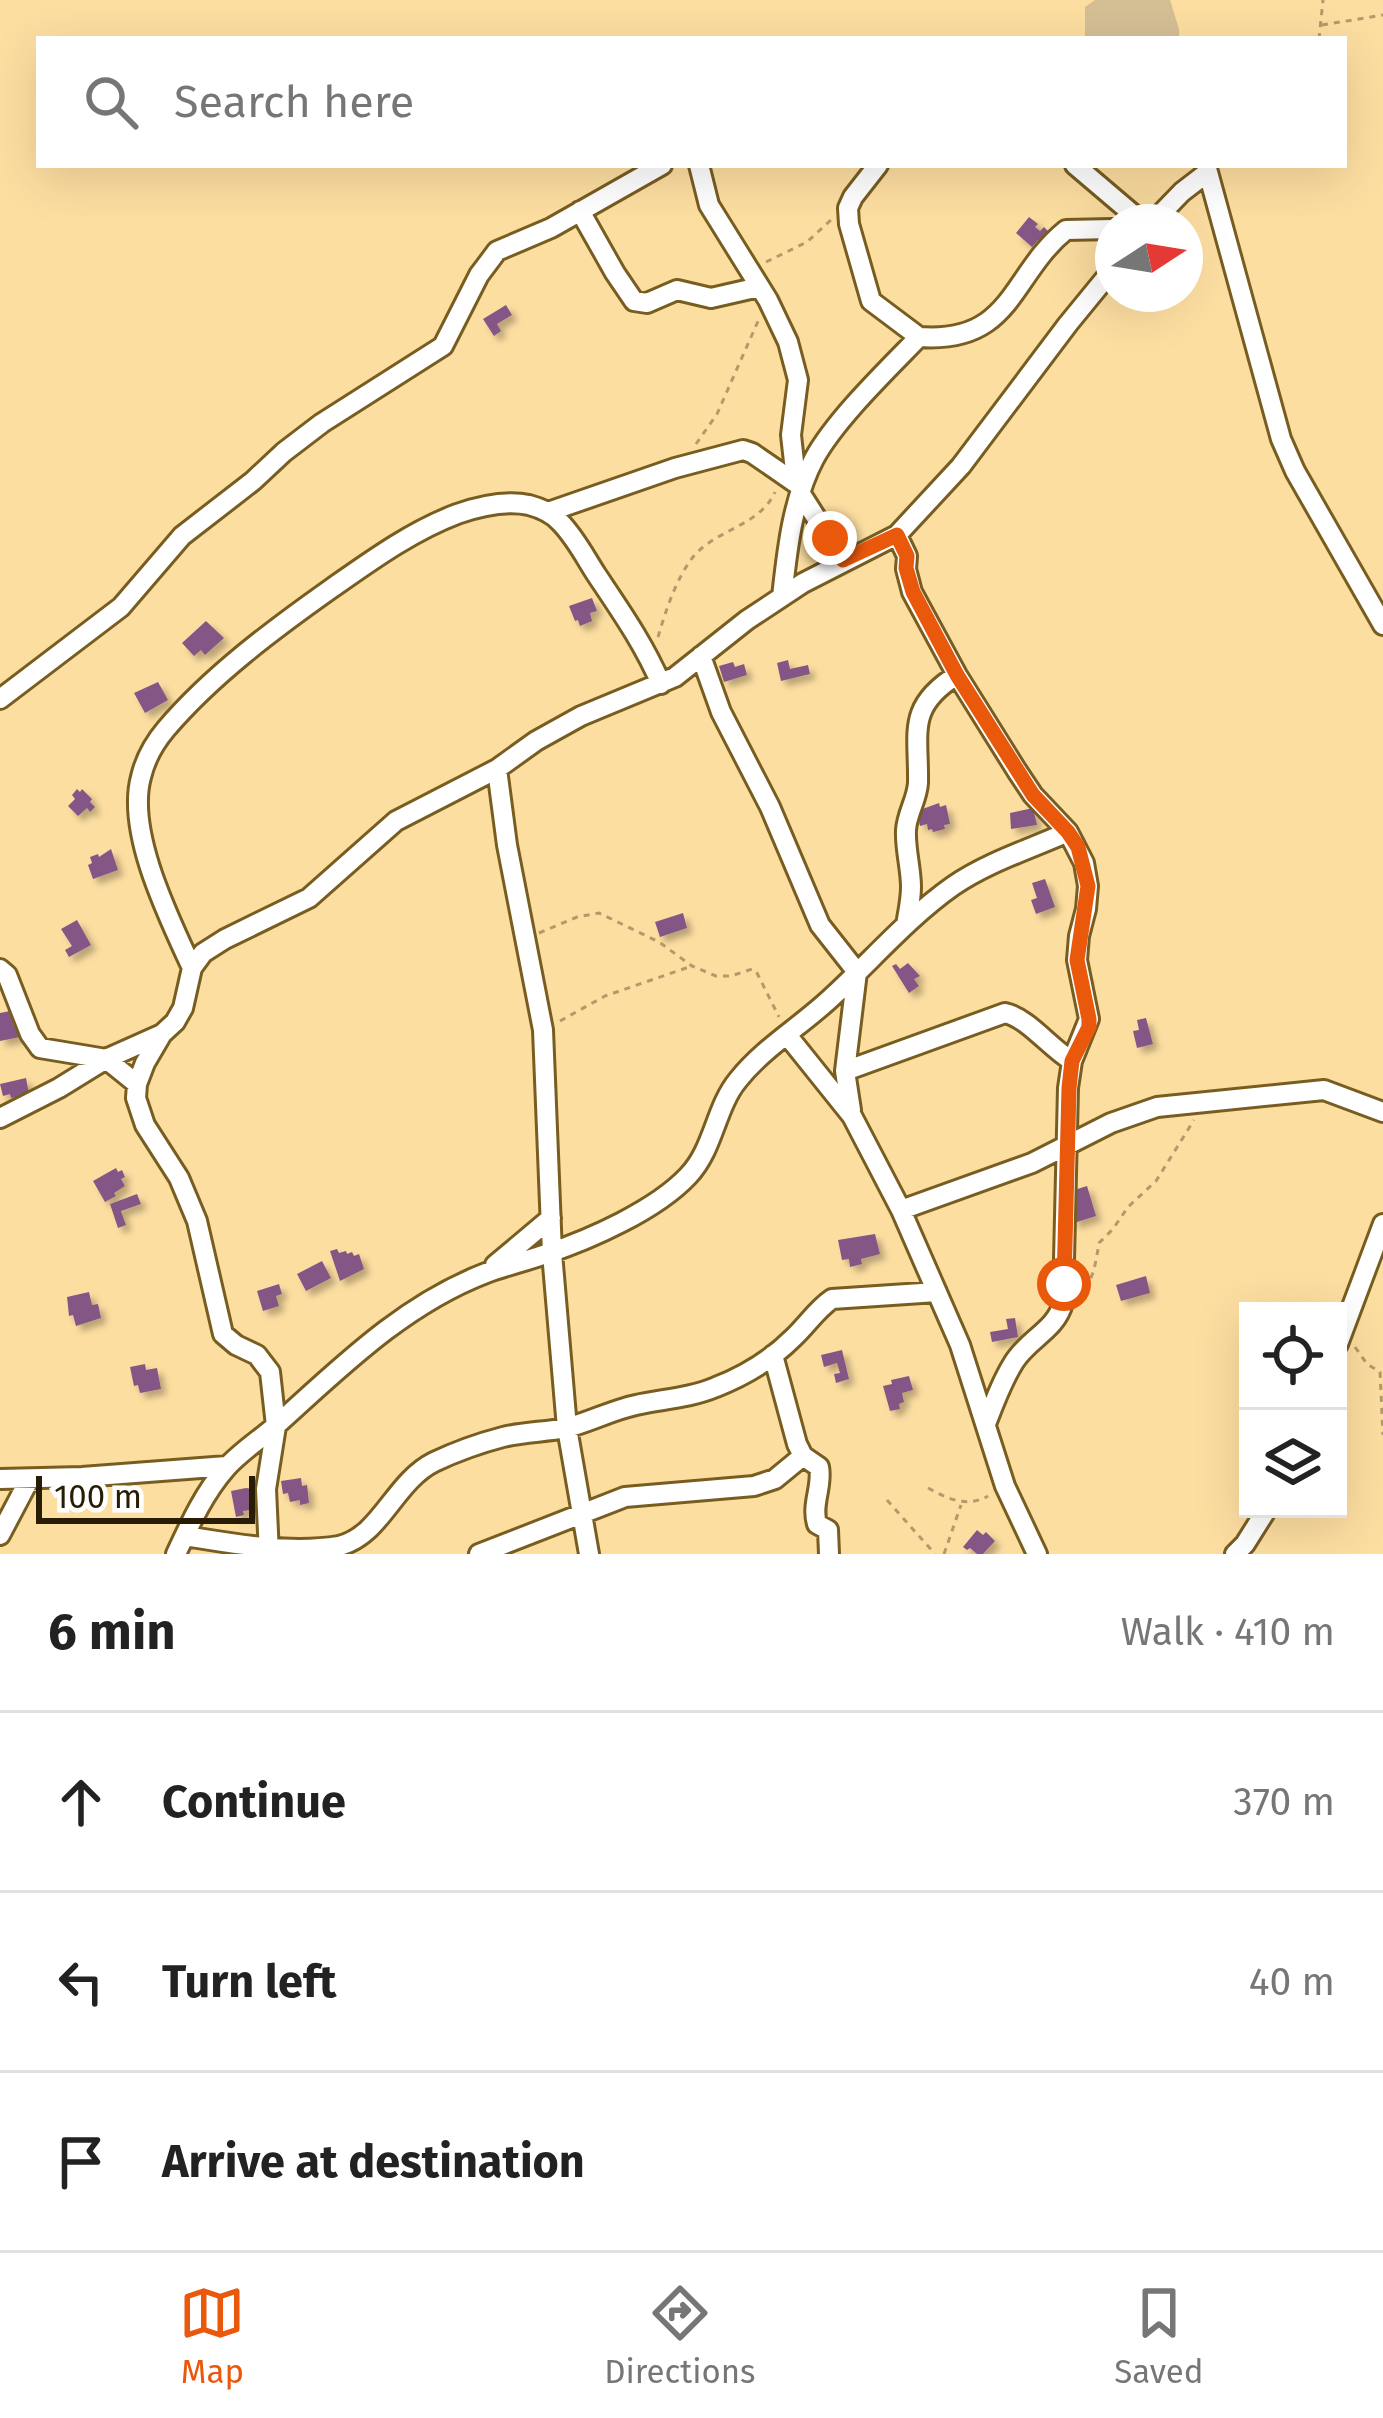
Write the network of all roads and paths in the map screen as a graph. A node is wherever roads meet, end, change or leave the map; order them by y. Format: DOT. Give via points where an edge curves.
graph roads {
  1 [pos="1323,0"];
  2 [pos="1383,15"];
  3 [pos="1322,25"];
  4 [pos="1319,36"];
  5 [pos="657,168"];
  6 [pos="699,168"];
  7 [pos="876,168"];
  8 [pos="1078,168"];
  9 [pos="1207,168"];
  10 [pos="1120,204"];
  11 [pos="1164,204"];
  12 [pos="848,208"];
  13 [pos="580,211"];
  14 [pos="1095,229"];
  15 [pos="746,266"];
  16 [pos="1095,291"];
  17 [pos="763,293"];
  18 [pos="919,337"];
  19 [pos="675,468"];
  20 [pos="794,484"];
  21 [pos="548,512"];
  22 [pos="897,535"];
  23 [pos="843,560"];
  24 [pos="782,598"];
  25 [pos="1383,625"];
  26 [pos="701,656"];
  27 [pos="651,660"];
  28 [pos="957,675"];
  29 [pos="661,684"];
  30 [pos="0,699"];
  31 [pos="497,769"];
  32 [pos="1068,832"];
  33 [pos="906,925"];
  34 [pos="526,938"];
  35 [pos="692,966"];
  36 [pos="192,968"];
  37 [pos="0,969"];
  38 [pos="856,973"];
  39 [pos="543,1030"];
  40 [pos="162,1034"];
  41 [pos="787,1035"];
  42 [pos="106,1059"];
  43 [pos="1072,1061"];
  44 [pos="845,1071"];
  45 [pos="137,1084"];
  46 [pos="1205,1101"];
  47 [pos="1383,1112"];
  48 [pos="852,1116"];
  49 [pos="0,1118"];
  50 [pos="1066,1144"];
  51 [pos="901,1210"];
  52 [pos="550,1218"];
  53 [pos="1383,1224"];
  54 [pos="552,1252"];
  55 [pos="486,1274"];
  56 [pos="937,1292"];
  57 [pos="1347,1315"];
  58 [pos="1060,1316"];
  59 [pos="1347,1329"];
  60 [pos="773,1355"];
  61 [pos="986,1424"];
  62 [pos="276,1426"];
  63 [pos="567,1427"];
  64 [pos="1383,1435"];
  65 [pos="803,1456"];
  66 [pos="227,1466"];
  67 [pos="0,1479"];
  68 [pos="29,1480"];
  69 [pos="1005,1486"];
  70 [pos="928,1489"];
  71 [pos="887,1500"];
  72 [pos="962,1502"];
  73 [pos="582,1516"];
  74 [pos="1262,1518"];
  75 [pos="1263,1518"];
  76 [pos="0,1535"];
  77 [pos="180,1545"];
  78 [pos="348,1549"];
  79 [pos="268,1552"];
  80 [pos="478,1554"];
  81 [pos="589,1554"];
  82 [pos="829,1554"];
  83 [pos="935,1554"];
  84 [pos="944,1554"];
  85 [pos="1037,1554"];
  86 [pos="1235,1554"];
  87 [pos="1253,1554"];
  1 -- 3 [label="path"];
  2 -- 3 [label="path"];
  3 -- 4 [label="path"];
  5 -- 13 [label="street"];
  6 -- 15 [label="street" via="709,205"];
  7 -- 12 [label="street"];
  8 -- 10 [label="street"];
  9 -- 11 [label="street"];
  9 -- 25 [label="street" via="1281,439"];
  12 -- 15 [label="path" via="796,248"];
  12 -- 18 [label="street" via="871,301"];
  13 -- 17 [label="street" via="634,301 677,290 711,298"];
  13 -- 30 [label="street" via="497,251 443,346 284,452 182,536 122,607"];
  14 -- 18 [label="street" via="1066,230 986,324"];
  15 -- 17 [label="street"];
  16 -- 22 [label="street" via="961,466"];
  17 -- 19 [label="path" via="717,414"];
  17 -- 20 [label="street" via="798,380"];
  18 -- 20 [label="street"];
  19 -- 20 [label="street" via="743,450"];
  19 -- 21 [label="street"];
  20 -- 23 [label="street"];
  20 -- 24 [label="street"];
  20 -- 27 [label="path" via="693,557"];
  21 -- 27 [label="street"];
  21 -- 36 [label="street" via="507,502 420,530 261,642 164,731 147,758 138,805 158,892"];
  22 -- 23 [label="street"];
  22 -- 28 [label="street" via="913,592"];
  23 -- 24 [label="street"];
  24 -- 26 [label="street"];
  26 -- 29 [label="street"];
  26 -- 38 [label="street" via="814,911"];
  27 -- 29 [label="street"];
  28 -- 32 [label="street" via="1033,795"];
  28 -- 33 [label="street" via="932,692 916,739"];
  29 -- 31 [label="street" via="581,716"];
  31 -- 34 [label="street"];
  31 -- 36 [label="street" via="396,821 309,898 225,939"];
  32 -- 33 [label="street" via="953,886"];
  32 -- 43 [label="street" via="1088,886 1077,960 1089,1027"];
  33 -- 38 [label="street"];
  34 -- 35 [label="path" via="599,913"];
  34 -- 39 [label="street"];
  35 -- 39 [label="path" via="605,996"];
  35 -- 41 [label="path" via="723,977 756,971"];
  36 -- 40 [label="street" via="183,1008"];
  37 -- 42 [label="street" via="40,1048"];
  38 -- 41 [label="street"];
  38 -- 44 [label="street"];
  39 -- 52 [label="street"];
  40 -- 42 [label="street"];
  40 -- 45 [label="street"];
  41 -- 48 [label="street"];
  41 -- 54 [label="street" via="737,1081 689,1175 638,1213"];
  42 -- 45 [label="street"];
  42 -- 49 [label="street"];
  43 -- 44 [label="street" via="1005,1013"];
  43 -- 50 [label="street"];
  44 -- 48 [label="street"];
  45 -- 62 [label="street" via="139,1112 197,1221 223,1334 270,1372"];
  46 -- 47 [label="street" via="1324,1090"];
  46 -- 50 [label="street" via="1135,1113"];
  46 -- 58 [label="path" via="1156,1181 1101,1239 1094,1275"];
  48 -- 51 [label="street"];
  50 -- 51 [label="street"];
  50 -- 58 [label="street"];
  51 -- 56 [label="street"];
  52 -- 54 [label="street"];
  52 -- 55 [label="street"];
  53 -- 57 [label="street"];
  54 -- 55 [label="street"];
  54 -- 63 [label="street"];
  55 -- 62 [label="street" via="429,1299 380,1334"];
  56 -- 60 [label="street" via="832,1299"];
  56 -- 61 [label="street"];
  58 -- 61 [label="street" via="1013,1363"];
  59 -- 64 [label="path" via="1380,1372"];
  60 -- 63 [label="street" via="712,1389"];
  60 -- 65 [label="street"];
  61 -- 69 [label="street"];
  62 -- 66 [label="street"];
  62 -- 79 [label="street"];
  63 -- 73 [label="street"];
  63 -- 78 [label="street" via="501,1438 433,1462"];
  65 -- 73 [label="street" via="754,1486 634,1495"];
  65 -- 82 [label="street" via="821,1474 814,1512 829,1530"];
  66 -- 68 [label="street"];
  66 -- 77 [label="street"];
  67 -- 68 [label="street"];
  68 -- 76 [label="street"];
  69 -- 72 [label="path"];
  69 -- 85 [label="street"];
  70 -- 72 [label="path"];
  71 -- 83 [label="path"];
  72 -- 84 [label="path"];
  73 -- 80 [label="street"];
  73 -- 81 [label="street"];
  74 -- 86 [label="street"];
  75 -- 87 [label="street"];
  77 -- 79 [label="street"];
  78 -- 79 [label="street"];
}
